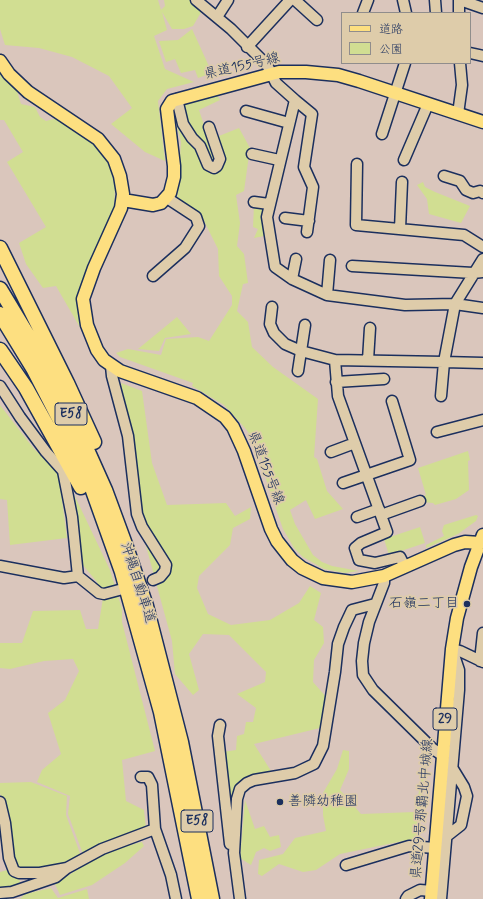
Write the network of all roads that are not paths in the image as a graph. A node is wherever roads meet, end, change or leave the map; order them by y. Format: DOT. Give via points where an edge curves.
graph roads {
  1 [pos="196,0"];
  2 [pos="228,0"];
  3 [pos="290,0"];
  4 [pos="294,0"];
  5 [pos="368,0"];
  6 [pos="403,0"];
  7 [pos="435,0"];
  8 [pos="459,0"];
  9 [pos="483,8"];
  10 [pos="363,12"];
  11 [pos="406,12"];
  12 [pos="436,12"];
  13 [pos="459,12"];
  14 [pos="217,17"];
  15 [pos="317,20"];
  16 [pos="247,47"];
  17 [pos="471,54"];
  18 [pos="483,56"];
  19 [pos="0,61"];
  20 [pos="405,64"];
  21 [pos="460,64"];
  22 [pos="271,74"];
  23 [pos="395,93"];
  24 [pos="177,98"];
  25 [pos="295,100"];
  26 [pos="428,104"];
  27 [pos="246,111"];
  28 [pos="458,114"];
  29 [pos="483,122"];
  30 [pos="289,123"];
  31 [pos="209,127"];
  32 [pos="382,134"];
  33 [pos="252,154"];
  34 [pos="279,160"];
  35 [pos="404,160"];
  36 [pos="357,164"];
  37 [pos="444,176"];
  38 [pos="402,182"];
  39 [pos="483,193"];
  40 [pos="166,198"];
  41 [pos="123,200"];
  42 [pos="254,202"];
  43 [pos="269,204"];
  44 [pos="285,218"];
  45 [pos="309,221"];
  46 [pos="400,229"];
  47 [pos="307,232"];
  48 [pos="483,247"];
  49 [pos="0,248"];
  50 [pos="296,259"];
  51 [pos="330,260"];
  52 [pos="483,260"];
  53 [pos="352,266"];
  54 [pos="478,272"];
  55 [pos="153,276"];
  56 [pos="292,279"];
  57 [pos="0,289"];
  58 [pos="327,295"];
  59 [pos="455,304"];
  60 [pos="272,307"];
  61 [pos="483,308"];
  62 [pos="0,314"];
  63 [pos="305,325"];
  64 [pos="370,328"];
  65 [pos="0,350"];
  66 [pos="301,351"];
  67 [pos="335,360"];
  68 [pos="368,360"];
  69 [pos="444,362"];
  70 [pos="483,363"];
  71 [pos="111,366"];
  72 [pos="298,370"];
  73 [pos="384,379"];
  74 [pos="336,382"];
  75 [pos="0,386"];
  76 [pos="441,396"];
  77 [pos="392,401"];
  78 [pos="483,420"];
  79 [pos="437,432"];
  80 [pos="355,443"];
  81 [pos="331,452"];
  82 [pos="367,474"];
  83 [pos="343,483"];
  84 [pos="420,501"];
  85 [pos="380,512"];
  86 [pos="357,517"];
  87 [pos="481,539"];
  88 [pos="112,543"];
  89 [pos="126,547"];
  90 [pos="0,566"];
  91 [pos="405,567"];
  92 [pos="78,576"];
  93 [pos="384,576"];
  94 [pos="154,580"];
  95 [pos="119,590"];
  96 [pos="375,604"];
  97 [pos="483,633"];
  98 [pos="452,649"];
  99 [pos="481,661"];
  100 [pos="220,725"];
  101 [pos="442,756"];
  102 [pos="453,769"];
  103 [pos="141,777"];
  104 [pos="0,802"];
  105 [pos="155,829"];
  106 [pos="447,836"];
  107 [pos="435,848"];
  108 [pos="234,851"];
  109 [pos="346,865"];
  110 [pos="67,868"];
  111 [pos="0,892"];
  112 [pos="14,896"];
  113 [pos="436,897"];
  114 [pos="176,899"];
  115 [pos="199,899"];
  116 [pos="212,899"];
  117 [pos="240,899"];
  118 [pos="406,899"];
  1 -- 14 [label="street"];
  2 -- 14 [label="street"];
  3 -- 16 [label="street"];
  4 -- 15 [label="street" via="306,6"];
  5 -- 10 [label="street"];
  6 -- 11 [label="street"];
  7 -- 12 [label="street"];
  8 -- 9 [label="street"];
  8 -- 13 [label="street"];
  14 -- 16 [label="street"];
  16 -- 22 [label="street" via="267,65"];
  17 -- 18 [label="street"];
  19 -- 41 [label="main road, 県道155号線" via="9,74 28,92 91,132 108,150 120,176"];
  20 -- 23 [label="street"];
  21 -- 28 [label="street" via="462,85"];
  22 -- 23 [label="main road, 県道155号線" via="287,71 331,74"];
  22 -- 24 [label="main road, 県道155号線"];
  22 -- 25 [label="street" via="276,83"];
  23 -- 26 [label="main road, 県道155号線"];
  23 -- 32 [label="street"];
  24 -- 31 [label="street" via="183,124 200,146 208,165 214,168 220,159"];
  24 -- 40 [label="main road" via="169,104 168,109 174,166 173,185"];
  25 -- 30 [label="street"];
  25 -- 45 [label="street" via="312,114 304,166 313,187"];
  26 -- 28 [label="main road, 県道155号線"];
  26 -- 35 [label="street"];
  27 -- 30 [label="street"];
  28 -- 29 [label="main road, 県道155号線"];
  30 -- 34 [label="street"];
  33 -- 34 [label="street"];
  34 -- 43 [label="street"];
  36 -- 46 [label="street" via="356,225"];
  37 -- 39 [label="street" via="462,178 466,190"];
  38 -- 46 [label="street"];
  40 -- 41 [label="main road" via="161,203 152,205"];
  40 -- 55 [label="street" via="196,217 199,226 185,248"];
  41 -- 71 [label="main road, 県道155号線" via="83,299 90,337"];
  42 -- 43 [label="street"];
  43 -- 56 [label="street" via="267,217 275,267"];
  44 -- 45 [label="street"];
  45 -- 47 [label="street"];
  46 -- 48 [label="street" via="464,235"];
  49 -- 89 [label="highway" via="91,435 113,489"];
  50 -- 56 [label="street"];
  51 -- 58 [label="street"];
  52 -- 54 [label="street"];
  53 -- 54 [label="street"];
  54 -- 59 [label="street"];
  56 -- 58 [label="street"];
  57 -- 89 [label="highway, 沖縄自動車道 / E58" via="50,372 71,414 105,490"];
  58 -- 59 [label="street" via="405,305"];
  59 -- 61 [label="street"];
  59 -- 69 [label="street"];
  60 -- 66 [label="street" via="270,324 274,333 285,344"];
  62 -- 88 [label="highway, 沖縄自動車道 / E58" via="63,426 92,488"];
  63 -- 66 [label="street"];
  64 -- 68 [label="street"];
  65 -- 88 [label="highway" via="26,388"];
  66 -- 67 [label="street"];
  66 -- 72 [label="street"];
  67 -- 68 [label="street"];
  67 -- 74 [label="street"];
  68 -- 69 [label="street"];
  69 -- 70 [label="street"];
  69 -- 76 [label="street"];
  71 -- 93 [label="main road, 県道155号線" via="132,376 197,398 225,417 233,427 244,451 271,529 284,551 302,568 323,578 340,582"];
  71 -- 94 [label="street" via="128,436 137,514 142,528 166,565 165,571"];
  73 -- 74 [label="street"];
  74 -- 80 [label="street" via="338,396"];
  75 -- 92 [label="street" via="29,429 63,470 72,517"];
  77 -- 82 [label="street" via="410,460"];
  78 -- 79 [label="street"];
  80 -- 81 [label="street"];
  80 -- 82 [label="street"];
  82 -- 83 [label="street"];
  82 -- 85 [label="street"];
  84 -- 85 [label="street"];
  85 -- 86 [label="street"];
  85 -- 91 [label="street" via="387,532 362,542 355,548 359,560 375,563 400,557"];
  87 -- 91 [label="main road, 県道155号線" via="454,545"];
  87 -- 98 [label="main road, 県道29号那覇北中城線 / 29" via="457,618"];
  88 -- 115 [label="highway, 沖縄自動車道 / E58" via="130,596 161,712"];
  89 -- 116 [label="highway, 沖縄自動車道 / E58" via="164,670"];
  90 -- 92 [label="street" via="64,578"];
  91 -- 93 [label="main road, 県道155号線"];
  92 -- 95 [label="street" via="99,593"];
  93 -- 96 [label="street" via="384,583"];
  96 -- 101 [label="street" via="364,643 363,675 373,690"];
  96 -- 108 [label="street" via="352,610 344,627 338,644 323,746 319,756 314,764 305,769 247,782 240,789 237,799"];
  97 -- 99 [label="street"];
  98 -- 99 [label="street"];
  98 -- 101 [label="main road, 県道29号那覇北中城線 / 29"];
  98 -- 102 [label="street" via="459,670"];
  100 -- 108 [label="street" via="218,736 230,844"];
  101 -- 107 [label="main road, 県道29号那覇北中城線 / 29"];
  102 -- 106 [label="street"];
  102 -- 106 [label="street" via="467,796 461,825"];
  103 -- 105 [label="street" via="148,777 152,785"];
  104 -- 110 [label="street" via="9,858 14,870 20,873 40,873"];
  105 -- 110 [label="street" via="102,849"];
  105 -- 114 [label="street" via="171,875"];
  106 -- 113 [label="street"];
  107 -- 109 [label="street" via="409,846"];
  107 -- 113 [label="main road, 県道29号那覇北中城線 / 29"];
  108 -- 117 [label="street"];
  110 -- 112 [label="street" via="56,877"];
  111 -- 112 [label="street"];
  113 -- 118 [label="street" via="420,890"];
}
